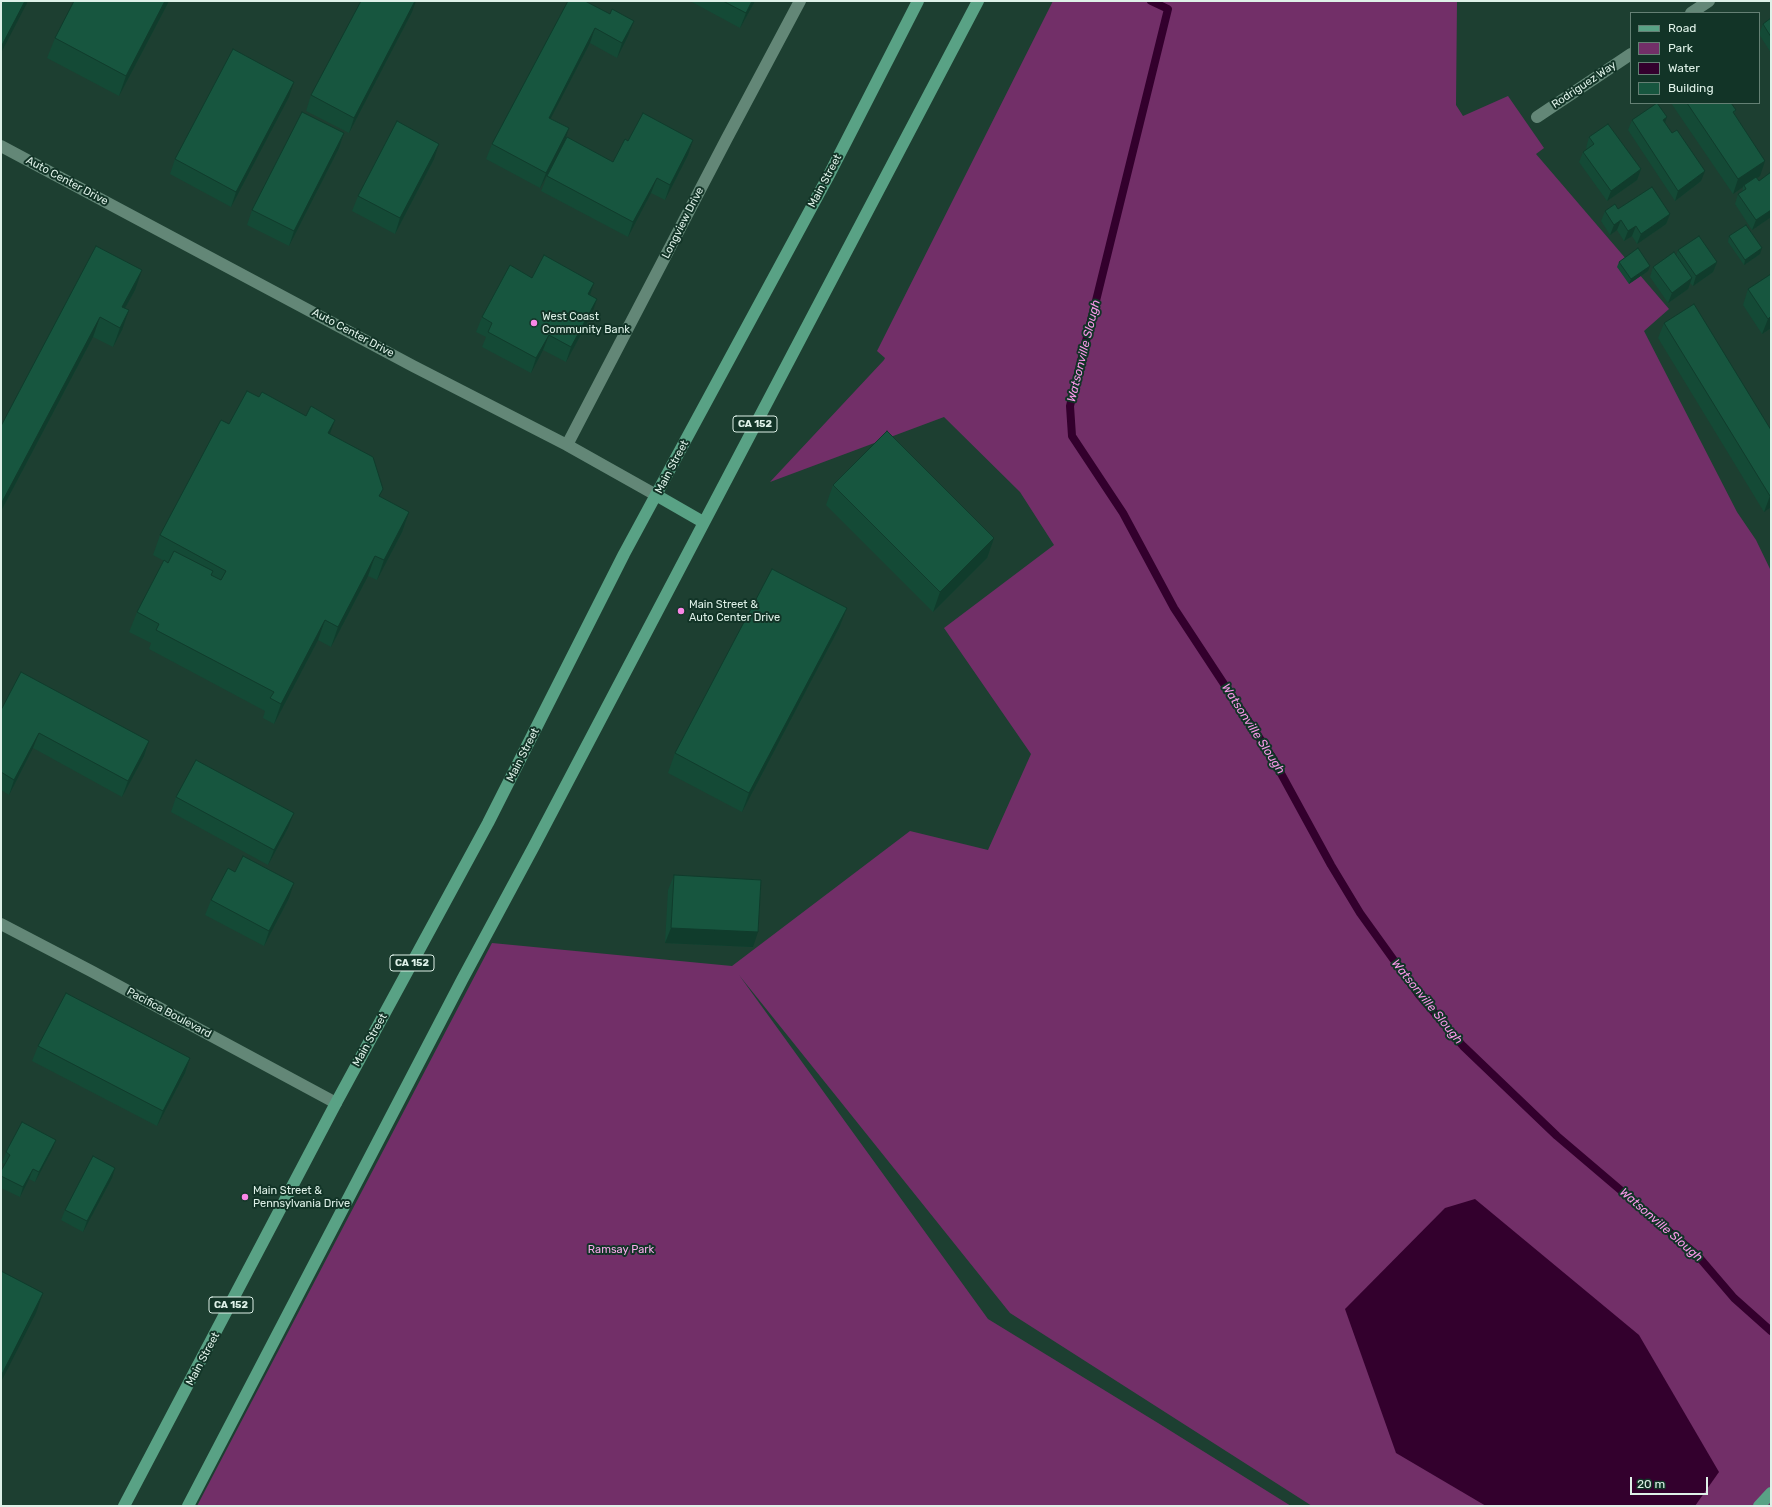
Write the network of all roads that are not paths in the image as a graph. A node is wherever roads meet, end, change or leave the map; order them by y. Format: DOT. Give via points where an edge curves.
graph roads {
  1 [pos="800,1"];
  2 [pos="918,1"];
  3 [pos="978,1"];
  4 [pos="1709,1"];
  5 [pos="1692,12"];
  6 [pos="1630,55"];
  7 [pos="1537,117"];
  8 [pos="1,146"];
  9 [pos="567,445"];
  10 [pos="656,495"];
  11 [pos="703,522"];
  12 [pos="1,924"];
  13 [pos="336,1103"];
  14 [pos="1771,1493"];
  15 [pos="124,1506"];
  16 [pos="188,1506"];
  17 [pos="1759,1506"];
  1 -- 9 [label="street, Longview Drive"];
  2 -- 10 [label="main road, Main Street / CA 152" via="829,175"];
  3 -- 11 [label="main road, CA 152"];
  4 -- 5 [label="street"];
  6 -- 7 [label="street, Rodriguez Way"];
  8 -- 9 [label="street, Auto Center Drive" via="413,366"];
  9 -- 10 [label="street, Auto Center Drive"];
  10 -- 11 [label="main road, Auto Center Drive"];
  10 -- 13 [label="main road, Main Street / CA 152" via="488,824"];
  11 -- 16 [label="main road, CA 152"];
  12 -- 13 [label="street, Pacifica Boulevard"];
  13 -- 15 [label="main road, Main Street / CA 152"];
  14 -- 17 [label="main road"];
}
